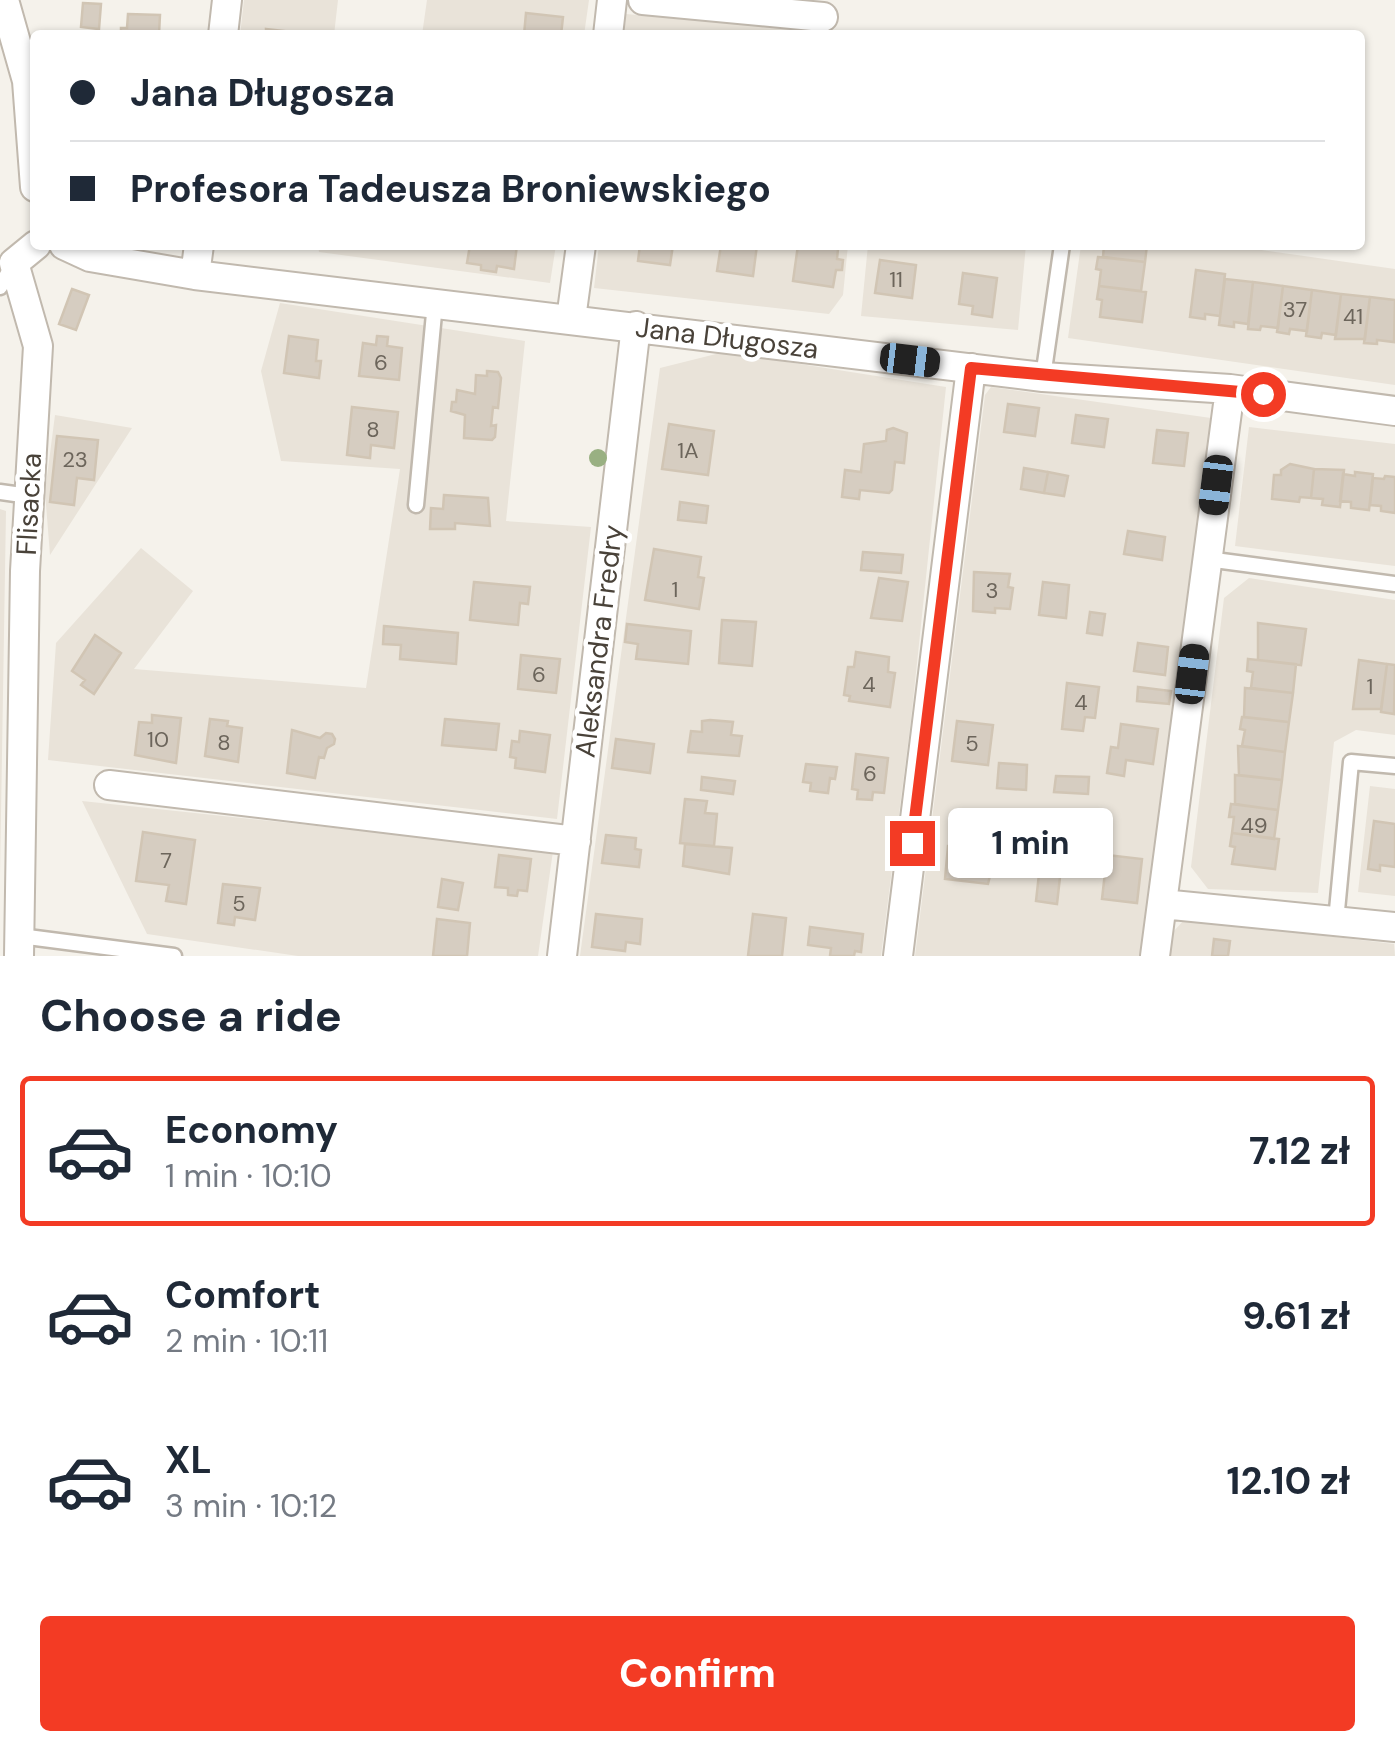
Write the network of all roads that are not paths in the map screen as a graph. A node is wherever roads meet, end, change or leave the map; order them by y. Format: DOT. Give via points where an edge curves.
graph roads {
  1 [pos="4,0"];
  2 [pos="227,0"];
  3 [pos="612,0"];
  4 [pos="643,0"];
  5 [pos="822,17"];
  6 [pos="224,30"];
  7 [pos="609,30"];
  8 [pos="30,121"];
  9 [pos="75,250"];
  10 [pos="198,250"];
  11 [pos="580,250"];
  12 [pos="1061,250"];
  13 [pos="12,266"];
  14 [pos="195,275"];
  15 [pos="435,303"];
  16 [pos="572,320"];
  17 [pos="636,326"];
  18 [pos="971,368"];
  19 [pos="1042,377"];
  20 [pos="1230,389"];
  21 [pos="1395,411"];
  22 [pos="0,492"];
  23 [pos="29,496"];
  24 [pos="416,505"];
  25 [pos="1207,560"];
  26 [pos="1395,584"];
  27 [pos="1395,766"];
  28 [pos="109,785"];
  29 [pos="576,841"];
  30 [pos="1162,904"];
  31 [pos="1336,921"];
  32 [pos="1395,927"];
  33 [pos="19,946"];
  34 [pos="174,956"];
  35 [pos="562,956"];
  36 [pos="898,956"];
  37 [pos="1155,956"];
  1 -- 8 [label="street" via="27,81"];
  2 -- 6 [label="street"];
  3 -- 7 [label="street"];
  4 -- 5 [label="street"];
  9 -- 14 [label="street, Jana Długosza"];
  10 -- 14 [label="street"];
  11 -- 16 [label="street"];
  12 -- 19 [label="lane"];
  13 -- 23 [label="street, Flisacka" via="38,346"];
  14 -- 15 [label="street, Jana Długosza"];
  15 -- 16 [label="street, Jana Długosza"];
  15 -- 24 [label="lane"];
  16 -- 17 [label="street, Jana Długosza"];
  17 -- 18 [label="street, Jana Długosza"];
  17 -- 29 [label="street, Aleksandra Fredry"];
  18 -- 19 [label="street, Jana Długosza"];
  18 -- 36 [label="street"];
  19 -- 20 [label="street, Jana Długosza"];
  20 -- 21 [label="street, Jana Długosza"];
  20 -- 25 [label="street"];
  22 -- 23 [label="lane"];
  23 -- 33 [label="street, Flisacka"];
  25 -- 26 [label="lane"];
  25 -- 30 [label="street"];
  27 -- 31 [label="lane" via="1352,762"];
  28 -- 29 [label="street"];
  29 -- 35 [label="street, Aleksandra Fredry"];
  30 -- 31 [label="street"];
  30 -- 37 [label="street"];
  31 -- 32 [label="street"];
  33 -- 34 [label="lane"];
}
